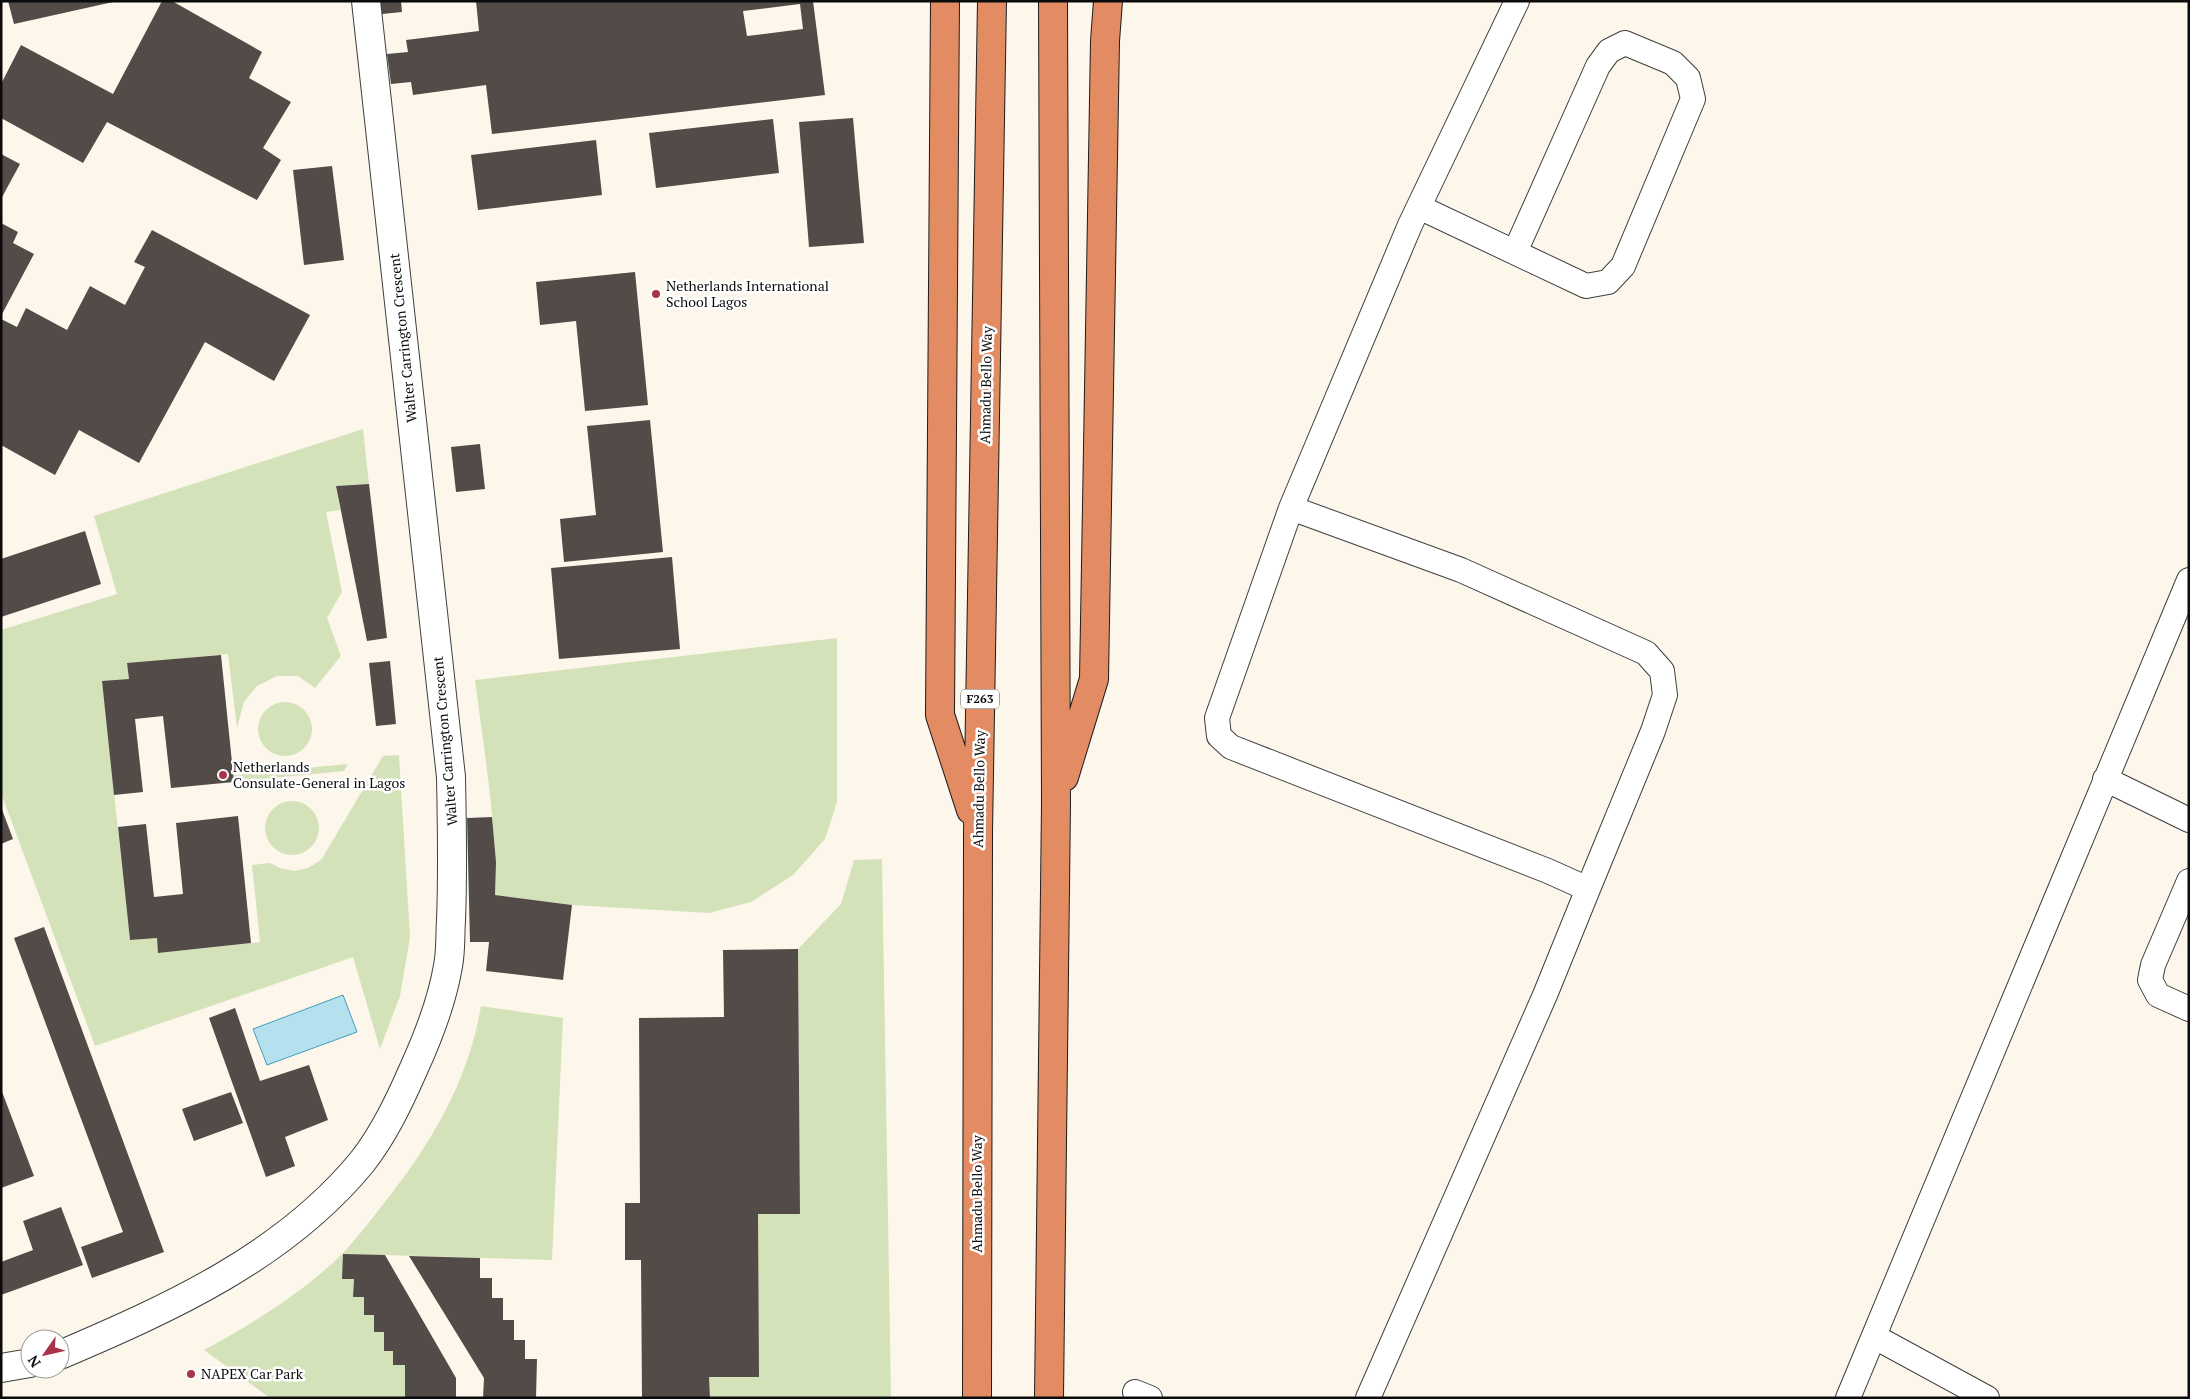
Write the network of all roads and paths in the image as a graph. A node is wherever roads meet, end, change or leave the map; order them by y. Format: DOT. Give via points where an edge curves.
graph roads {
  1 [pos="366,1"];
  2 [pos="945,1"];
  3 [pos="992,1"];
  4 [pos="1053,1"];
  5 [pos="1108,1"];
  6 [pos="1516,1"];
  7 [pos="1419,207"];
  8 [pos="1515,252"];
  9 [pos="1291,508"];
  10 [pos="2189,580"];
  11 [pos="2105,780"];
  12 [pos="1056,802"];
  13 [pos="2189,820"];
  14 [pos="978,832"];
  15 [pos="2189,881"];
  16 [pos="1588,889"];
  17 [pos="2189,1009"];
  18 [pos="1875,1337"];
  19 [pos="70,1351"];
  20 [pos="20,1365"];
  21 [pos="1,1368"];
  22 [pos="977,1398"];
  23 [pos="1049,1398"];
  24 [pos="1368,1398"];
  25 [pos="1848,1398"];
  26 [pos="1987,1398"];
  1 -- 19 [label="street, Walter Carrington Crescent" via="451,778 454,865 449,965 436,1017 396,1107 362,1161 318,1208 270,1248 216,1281 153,1314"];
  2 -- 14 [label="highway" via="940,715"];
  3 -- 14 [label="highway, Ahmadu Bello Way / F263"];
  4 -- 12 [label="highway"];
  5 -- 12 [label="highway" via="1104,51 1094,679"];
  6 -- 7 [label="lane"];
  7 -- 8 [label="lane"];
  7 -- 9 [label="lane"];
  8 -- 8 [label="lane" via="1586,286 1608,282 1623,266 1693,99 1688,78 1673,63 1626,43 1609,51 1598,66"];
  9 -- 16 [label="lane" via="1217,718 1220,736 1231,747"];
  9 -- 16 [label="lane" via="1470,574 1646,652 1662,671 1665,695 1659,713"];
  10 -- 11 [label="lane"];
  11 -- 13 [label="lane"];
  11 -- 18 [label="lane"];
  12 -- 23 [label="highway"];
  14 -- 22 [label="highway, Ahmadu Bello Way / F263"];
  15 -- 17 [label="lane" via="2153,965 2150,980 2158,995"];
  16 -- 24 [label="lane"];
  18 -- 25 [label="lane"];
  18 -- 26 [label="lane"];
  20 -- 21 [label="street"];
}
